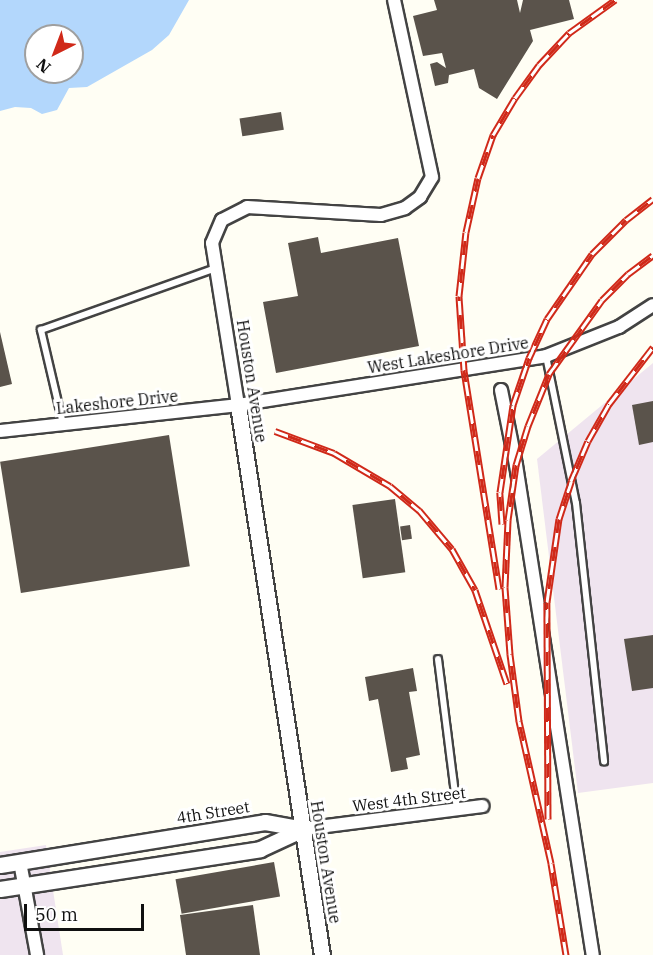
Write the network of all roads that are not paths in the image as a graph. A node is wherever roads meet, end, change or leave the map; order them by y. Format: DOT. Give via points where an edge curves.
graph roads {
  1 [pos="394,0"];
  2 [pos="216,268"];
  3 [pos="653,305"];
  4 [pos="546,356"];
  5 [pos="501,390"];
  6 [pos="238,405"];
  7 [pos="63,424"];
  8 [pos="0,431"];
  9 [pos="438,659"];
  10 [pos="603,761"];
  11 [pos="483,806"];
  12 [pos="457,809"];
  13 [pos="303,829"];
  14 [pos="20,861"];
  15 [pos="0,865"];
  16 [pos="24,885"];
  17 [pos="0,889"];
  18 [pos="37,955"];
  19 [pos="322,955"];
  20 [pos="592,955"];
  1 -- 2 [label="street, Houston Avenue" via="432,177 420,196 405,208 381,215 247,207 222,220 212,243"];
  2 -- 6 [label="street, Houston Avenue"];
  2 -- 7 [label="lane" via="41,330"];
  3 -- 4 [label="street, West Lakeshore Drive" via="619,327"];
  4 -- 6 [label="street, West Lakeshore Drive"];
  4 -- 10 [label="lane" via="576,503"];
  5 -- 20 [label="street" via="513,445"];
  6 -- 7 [label="street, Lakeshore Drive"];
  6 -- 13 [label="street, Houston Avenue"];
  7 -- 8 [label="street, Lakeshore Drive"];
  9 -- 12 [label="lane"];
  11 -- 12 [label="street, West 4th Street"];
  12 -- 13 [label="street, West 4th Street"];
  13 -- 14 [label="street, 4th Street" via="264,822"];
  13 -- 16 [label="street" via="260,849"];
  13 -- 19 [label="street, Houston Avenue"];
  14 -- 15 [label="street, 4th Street"];
  14 -- 16 [label="street"];
  16 -- 17 [label="street"];
  16 -- 18 [label="street"];
}
